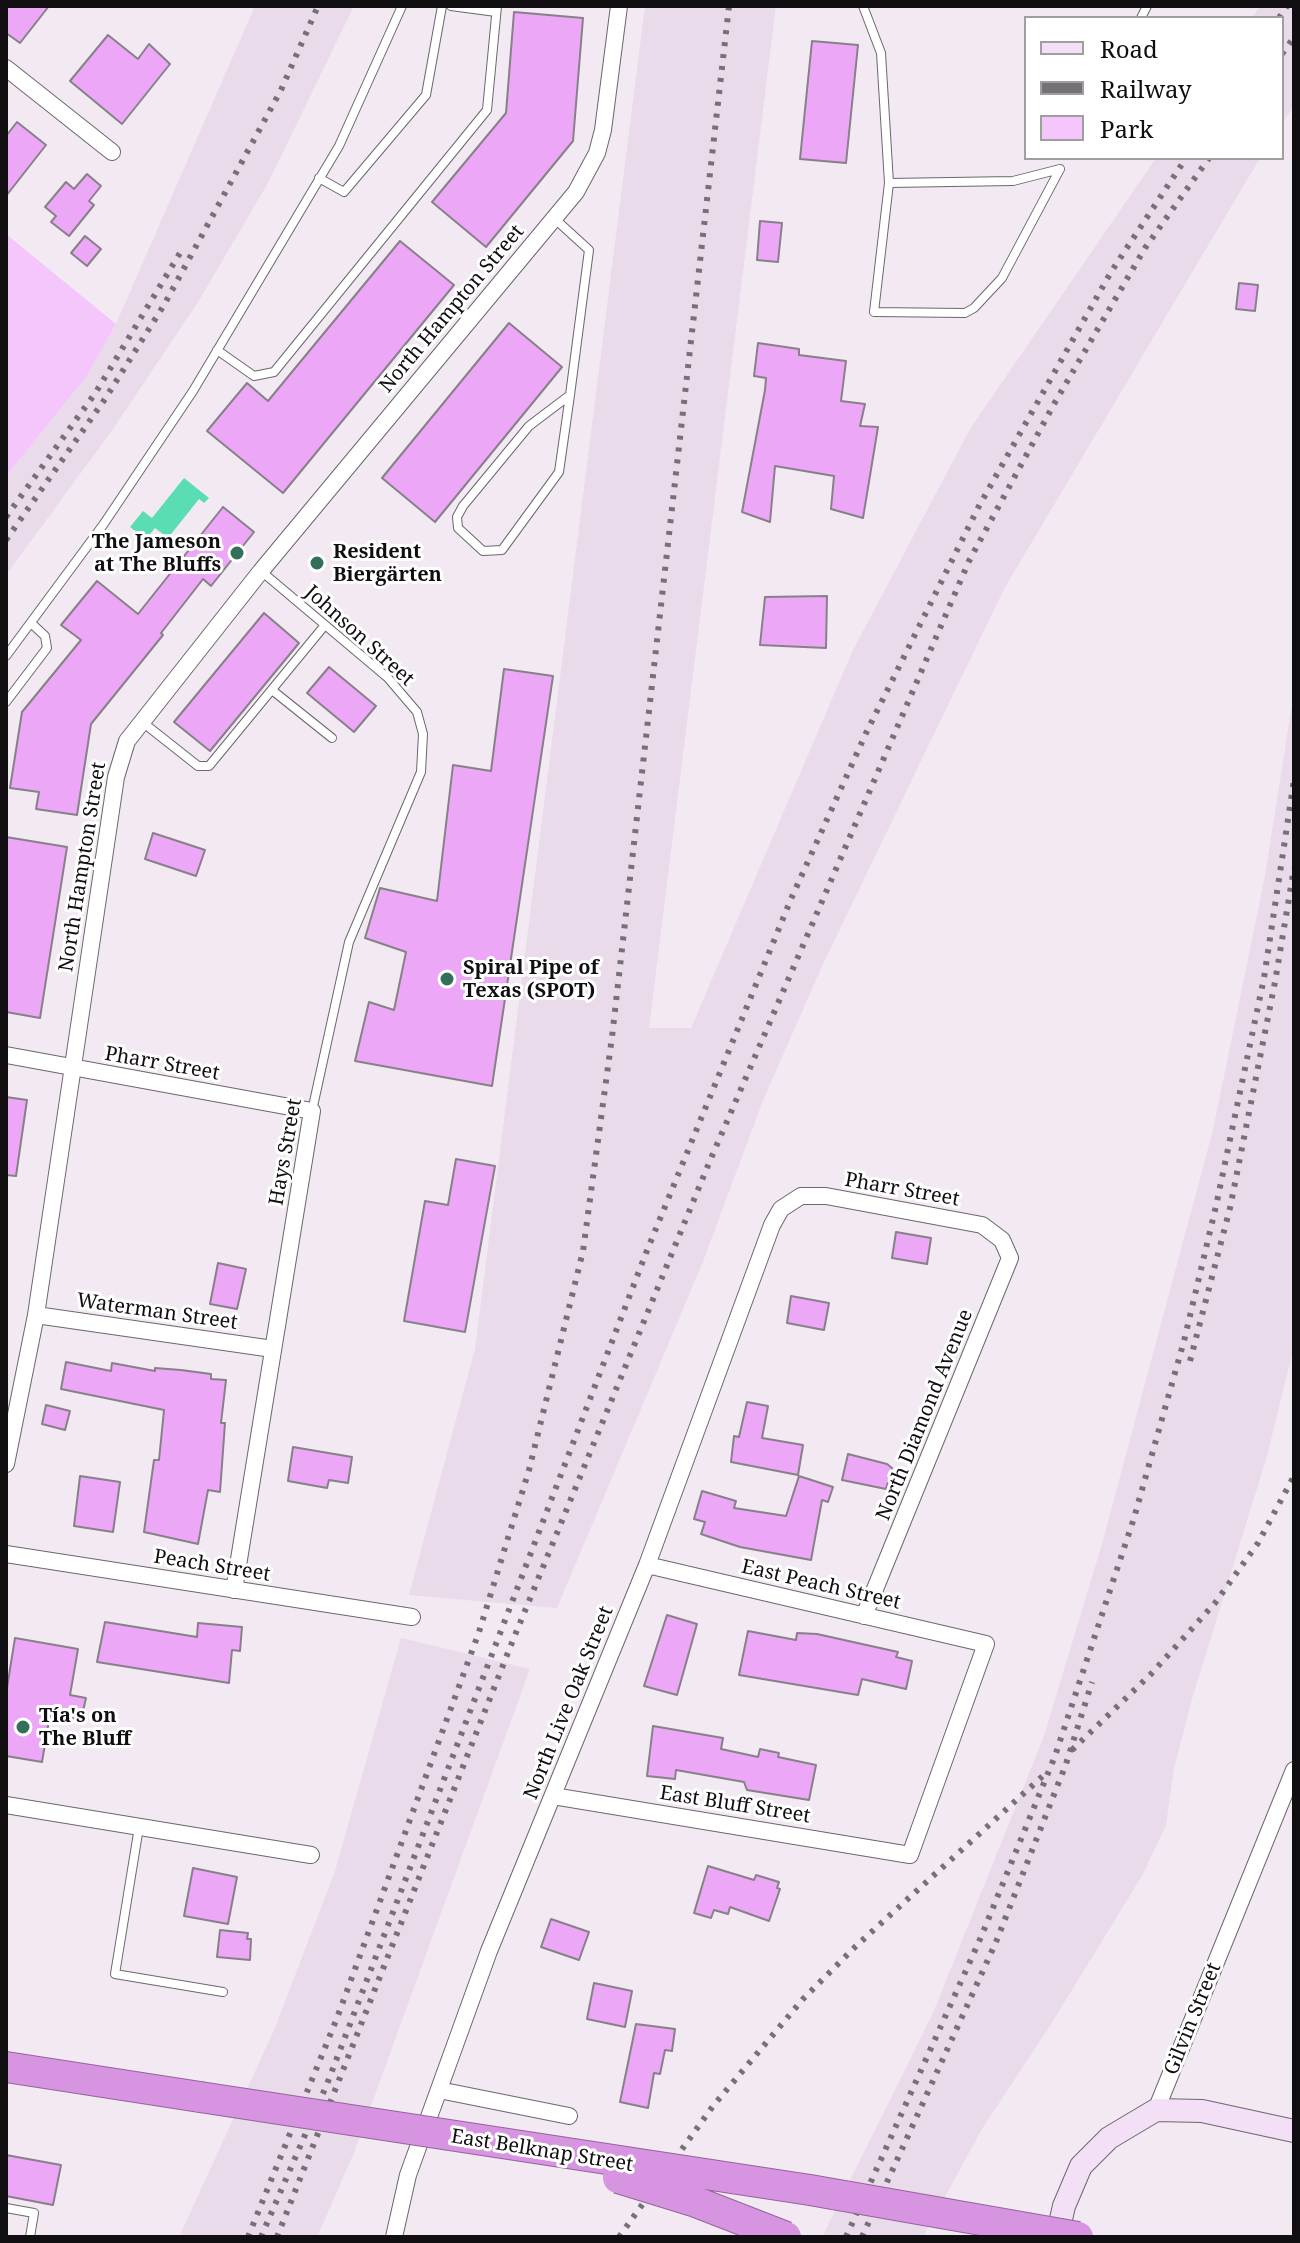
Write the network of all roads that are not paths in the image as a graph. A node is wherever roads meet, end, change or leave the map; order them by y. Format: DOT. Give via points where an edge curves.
graph roads {
  1 [pos="402,6"];
  2 [pos="442,6"];
  3 [pos="451,6"];
  4 [pos="619,6"];
  5 [pos="863,6"];
  6 [pos="496,9"];
  7 [pos="6,68"];
  8 [pos="112,152"];
  9 [pos="1065,160"];
  10 [pos="1060,169"];
  11 [pos="319,178"];
  12 [pos="889,183"];
  13 [pos="554,218"];
  14 [pos="217,350"];
  15 [pos="570,395"];
  16 [pos="261,571"];
  17 [pos="31,623"];
  18 [pos="325,625"];
  19 [pos="6,656"];
  20 [pos="272,690"];
  21 [pos="6,702"];
  22 [pos="141,721"];
  23 [pos="423,734"];
  24 [pos="332,738"];
  25 [pos="6,1055"];
  26 [pos="70,1068"];
  27 [pos="312,1111"];
  28 [pos="801,1196"];
  29 [pos="993,1234"];
  30 [pos="36,1315"];
  31 [pos="273,1349"];
  32 [pos="6,1464"];
  33 [pos="6,1554"];
  34 [pos="647,1565"];
  35 [pos="234,1590"];
  36 [pos="864,1616"];
  37 [pos="412,1617"];
  38 [pos="1294,1770"];
  39 [pos="553,1796"];
  40 [pos="6,1805"];
  41 [pos="139,1826"];
  42 [pos="311,1855"];
  43 [pos="910,1855"];
  44 [pos="223,1992"];
  45 [pos="6,2067"];
  46 [pos="439,2090"];
  47 [pos="1156,2110"];
  48 [pos="569,2116"];
  49 [pos="1294,2131"];
  50 [pos="475,2141"];
  51 [pos="6,2208"];
  52 [pos="30,2237"];
  53 [pos="394,2237"];
  54 [pos="786,2237"];
  55 [pos="1057,2237"];
  56 [pos="1078,2237"];
  1 -- 11 [label="lane" via="339,146"];
  2 -- 11 [label="lane" via="426,95 344,192"];
  3 -- 6 [label="lane"];
  4 -- 13 [label="street, North Hampton Street" via="597,153 576,192"];
  5 -- 12 [label="lane" via="881,53"];
  6 -- 14 [label="lane" via="487,110 274,372 254,376"];
  7 -- 8 [label="street"];
  9 -- 10 [label="lane"];
  10 -- 12 [label="lane" via="1013,181"];
  10 -- 12 [label="lane" via="1002,278 986,299 965,313 874,312"];
  11 -- 14 [label="lane"];
  13 -- 15 [label="lane" via="589,250"];
  13 -- 16 [label="street, North Hampton Street"];
  14 -- 17 [label="lane" via="103,525"];
  15 -- 15 [label="lane" via="559,472 502,550 483,551 458,528 463,506 529,426"];
  16 -- 18 [label="lane, Johnson Street"];
  16 -- 22 [label="street, North Hampton Street"];
  17 -- 19 [label="lane"];
  17 -- 21 [label="lane" via="45,636 47,648"];
  18 -- 20 [label="lane"];
  18 -- 23 [label="lane, Johnson Street" via="388,678 417,712"];
  20 -- 22 [label="lane" via="209,766 198,766"];
  20 -- 24 [label="lane"];
  22 -- 26 [label="street, North Hampton Street" via="127,741 116,777"];
  23 -- 27 [label="lane, Hays Street" via="421,772 349,942"];
  25 -- 26 [label="street, Pharr Street"];
  26 -- 27 [label="street, Pharr Street"];
  26 -- 30 [label="street, North Hampton Street"];
  27 -- 31 [label="street, Hays Street"];
  28 -- 29 [label="street, Pharr Street" via="982,1225"];
  28 -- 34 [label="street, North Live Oak Street" via="781,1209 772,1225"];
  29 -- 36 [label="street, North Diamond Avenue" via="1010,1258"];
  30 -- 31 [label="street, Waterman Street"];
  30 -- 32 [label="street, North Hampton Street"];
  31 -- 35 [label="street, Hays Street"];
  33 -- 35 [label="street, Peach Street"];
  34 -- 36 [label="street, East Peach Street"];
  34 -- 39 [label="street, North Live Oak Street"];
  35 -- 37 [label="street, Peach Street"];
  36 -- 43 [label="street, East Peach Street" via="986,1644"];
  38 -- 47 [label="street, Gilvin Street"];
  39 -- 43 [label="street, East Bluff Street"];
  39 -- 46 [label="street, North Live Oak Street"];
  40 -- 41 [label="street"];
  41 -- 42 [label="street"];
  41 -- 44 [label="lane" via="115,1974"];
  45 -- 50 [label="highway, East Belknap Street, bridge"];
  46 -- 48 [label="street, East Belknap Street"];
  46 -- 53 [label="street, North Live Oak Street" via="408,2175"];
  47 -- 49 [label="main road" via="1202,2111"];
  47 -- 55 [label="main road" via="1109,2138 1081,2166"];
  50 -- 54 [label="highway, bridge" via="658,2190"];
  50 -- 56 [label="highway, East Belknap Street, bridge" via="810,2190"];
  51 -- 52 [label="lane" via="34,2213"];
}
